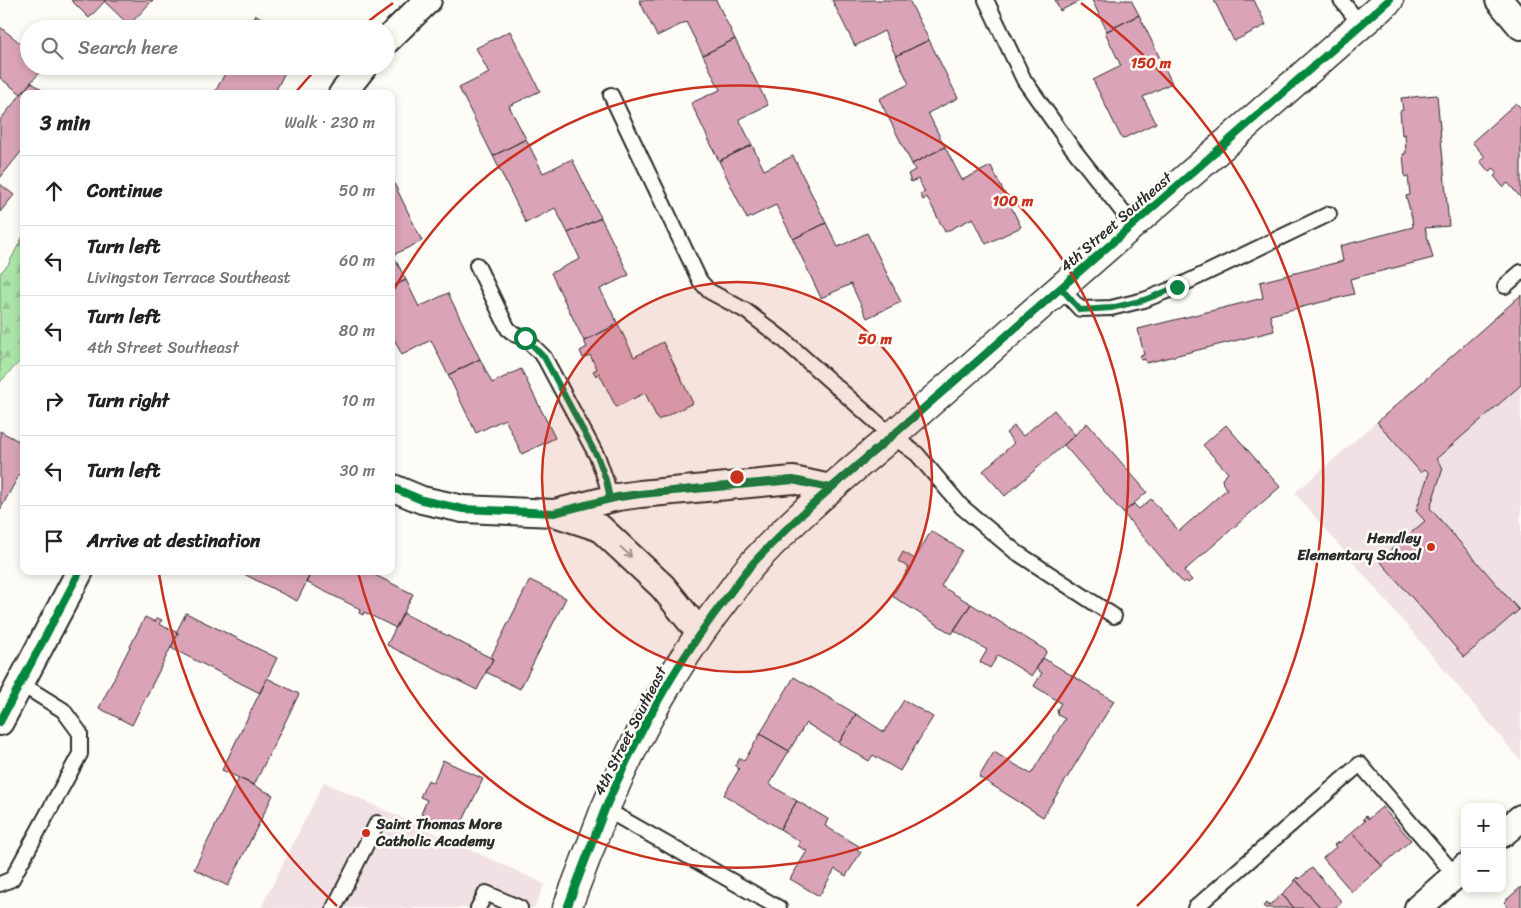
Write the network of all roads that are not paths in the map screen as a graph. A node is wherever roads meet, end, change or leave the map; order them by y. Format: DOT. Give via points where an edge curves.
graph roads {
  1 [pos="428,0"];
  2 [pos="986,0"];
  3 [pos="1341,0"];
  4 [pos="1390,0"];
  5 [pos="1499,0"];
  6 [pos="1361,25"];
  7 [pos="1521,26"];
  8 [pos="395,32"];
  9 [pos="357,75"];
  10 [pos="345,90"];
  11 [pos="611,95"];
  12 [pos="1329,214"];
  13 [pos="1133,225"];
  14 [pos="477,265"];
  15 [pos="1521,272"];
  16 [pos="1505,286"];
  17 [pos="1061,288"];
  18 [pos="892,436"];
  19 [pos="830,488"];
  20 [pos="395,489"];
  21 [pos="608,499"];
  22 [pos="554,513"];
  23 [pos="600,528"];
  24 [pos="78,575"];
  25 [pos="1114,616"];
  26 [pos="700,633"];
  27 [pos="21,684"];
  28 [pos="0,722"];
  29 [pos="606,809"];
  30 [pos="1521,818"];
  31 [pos="377,822"];
  32 [pos="1506,831"];
  33 [pos="1460,871"];
  34 [pos="0,884"];
  35 [pos="334,908"];
  36 [pos="478,908"];
  37 [pos="520,908"];
  38 [pos="567,908"];
  39 [pos="779,908"];
  40 [pos="1194,908"];
  41 [pos="1418,908"];
  1 -- 8 [label="street"];
  2 -- 13 [label="lane" via="1024,80"];
  3 -- 6 [label="lane"];
  4 -- 6 [label="street, 4th Street Southeast"];
  5 -- 7 [label="street"];
  6 -- 13 [label="street, 4th Street Southeast"];
  9 -- 10 [label="street"];
  11 -- 18 [label="lane" via="700,281 709,291 746,311 785,341"];
  12 -- 17 [label="lane" via="1144,300 1111,308 1080,310"];
  13 -- 17 [label="street, 4th Street Southeast"];
  14 -- 21 [label="lane" via="508,329 525,338 544,357 598,458 606,480"];
  15 -- 16 [label="lane"];
  17 -- 18 [label="street, 4th Street Southeast"];
  18 -- 19 [label="street, 4th Street Southeast"];
  18 -- 25 [label="lane" via="917,454 962,507 1016,552"];
  19 -- 21 [label="street" via="792,480"];
  19 -- 26 [label="street, 4th Street Southeast" via="756,559"];
  20 -- 22 [label="street" via="422,500 463,509"];
  21 -- 22 [label="street"];
  21 -- 23 [label="lane"];
  22 -- 23 [label="street"];
  23 -- 26 [label="street, one-way" via="663,587"];
  24 -- 27 [label="street"];
  26 -- 29 [label="street, 4th Street Southeast" via="642,730"];
  27 -- 28 [label="street"];
  27 -- 34 [label="lane" via="63,710 80,733 80,754 12,879"];
  29 -- 38 [label="street, 4th Street Southeast"];
  29 -- 39 [label="lane"];
  30 -- 32 [label="street"];
  31 -- 35 [label="lane"];
  33 -- 40 [label="lane" via="1360,764"];
  33 -- 41 [label="street"];
  36 -- 37 [label="lane" via="486,893"];
}
